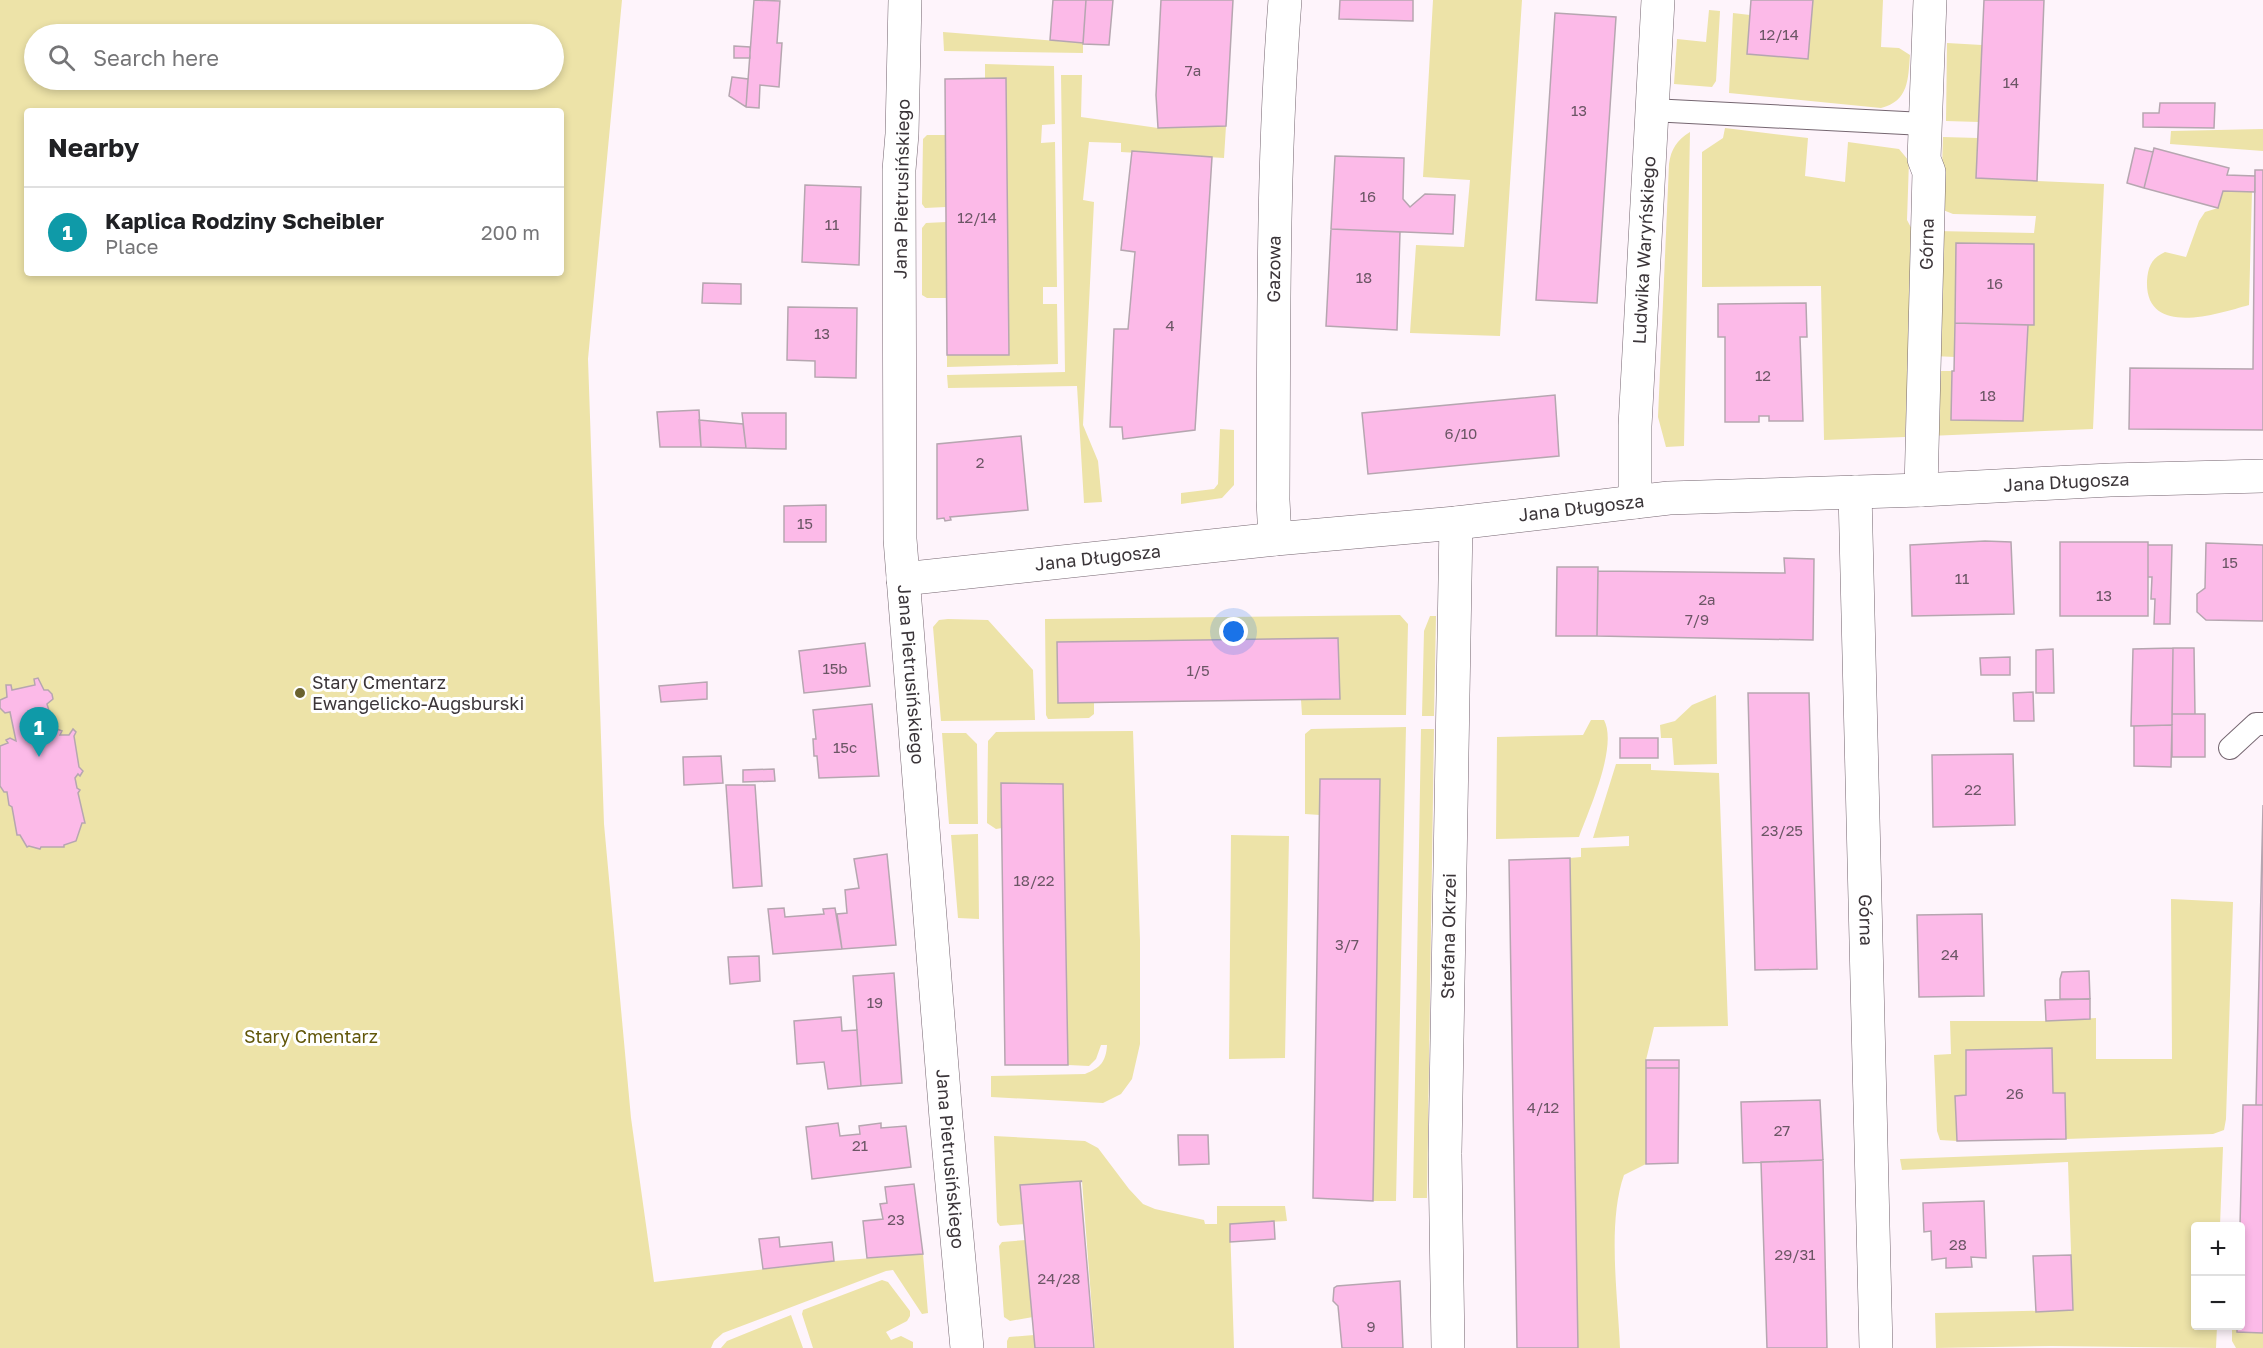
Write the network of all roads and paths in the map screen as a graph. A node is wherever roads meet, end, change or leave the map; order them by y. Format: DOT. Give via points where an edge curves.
graph roads {
  1 [pos="905,0"];
  2 [pos="1285,0"];
  3 [pos="1658,0"];
  4 [pos="1930,0"];
  5 [pos="1652,110"];
  6 [pos="1924,124"];
  7 [pos="2263,476"];
  8 [pos="1921,490"];
  9 [pos="1855,492"];
  10 [pos="1635,502"];
  11 [pos="1456,523"];
  12 [pos="1275,539"];
  13 [pos="903,579"];
  14 [pos="2263,724"];
  15 [pos="2230,748"];
  16 [pos="967,1348"];
  17 [pos="1448,1348"];
  18 [pos="1876,1348"];
  1 -- 13 [label="street, Jana Pietrusińskiego" via="899,170"];
  2 -- 12 [label="street, Gazowa" via="1277,102 1274,232"];
  3 -- 5 [label="street, Ludwika Waryńskiego"];
  4 -- 6 [label="street, Górna"];
  5 -- 6 [label="lane"];
  5 -- 10 [label="street, Ludwika Waryńskiego" via="1635,426"];
  6 -- 8 [label="street, Górna" via="1924,159 1929,172"];
  7 -- 8 [label="street, Jana Długosza"];
  8 -- 9 [label="street, Jana Długosza"];
  9 -- 10 [label="street, Jana Długosza"];
  9 -- 18 [label="street, Górna"];
  10 -- 11 [label="street, Jana Długosza"];
  11 -- 12 [label="street, Jana Długosza"];
  11 -- 17 [label="street, Stefana Okrzei" via="1445,1154"];
  12 -- 13 [label="street, Jana Długosza"];
  13 -- 16 [label="street, Jana Pietrusińskiego"];
  14 -- 15 [label="lane" via="2256,723"];
}
